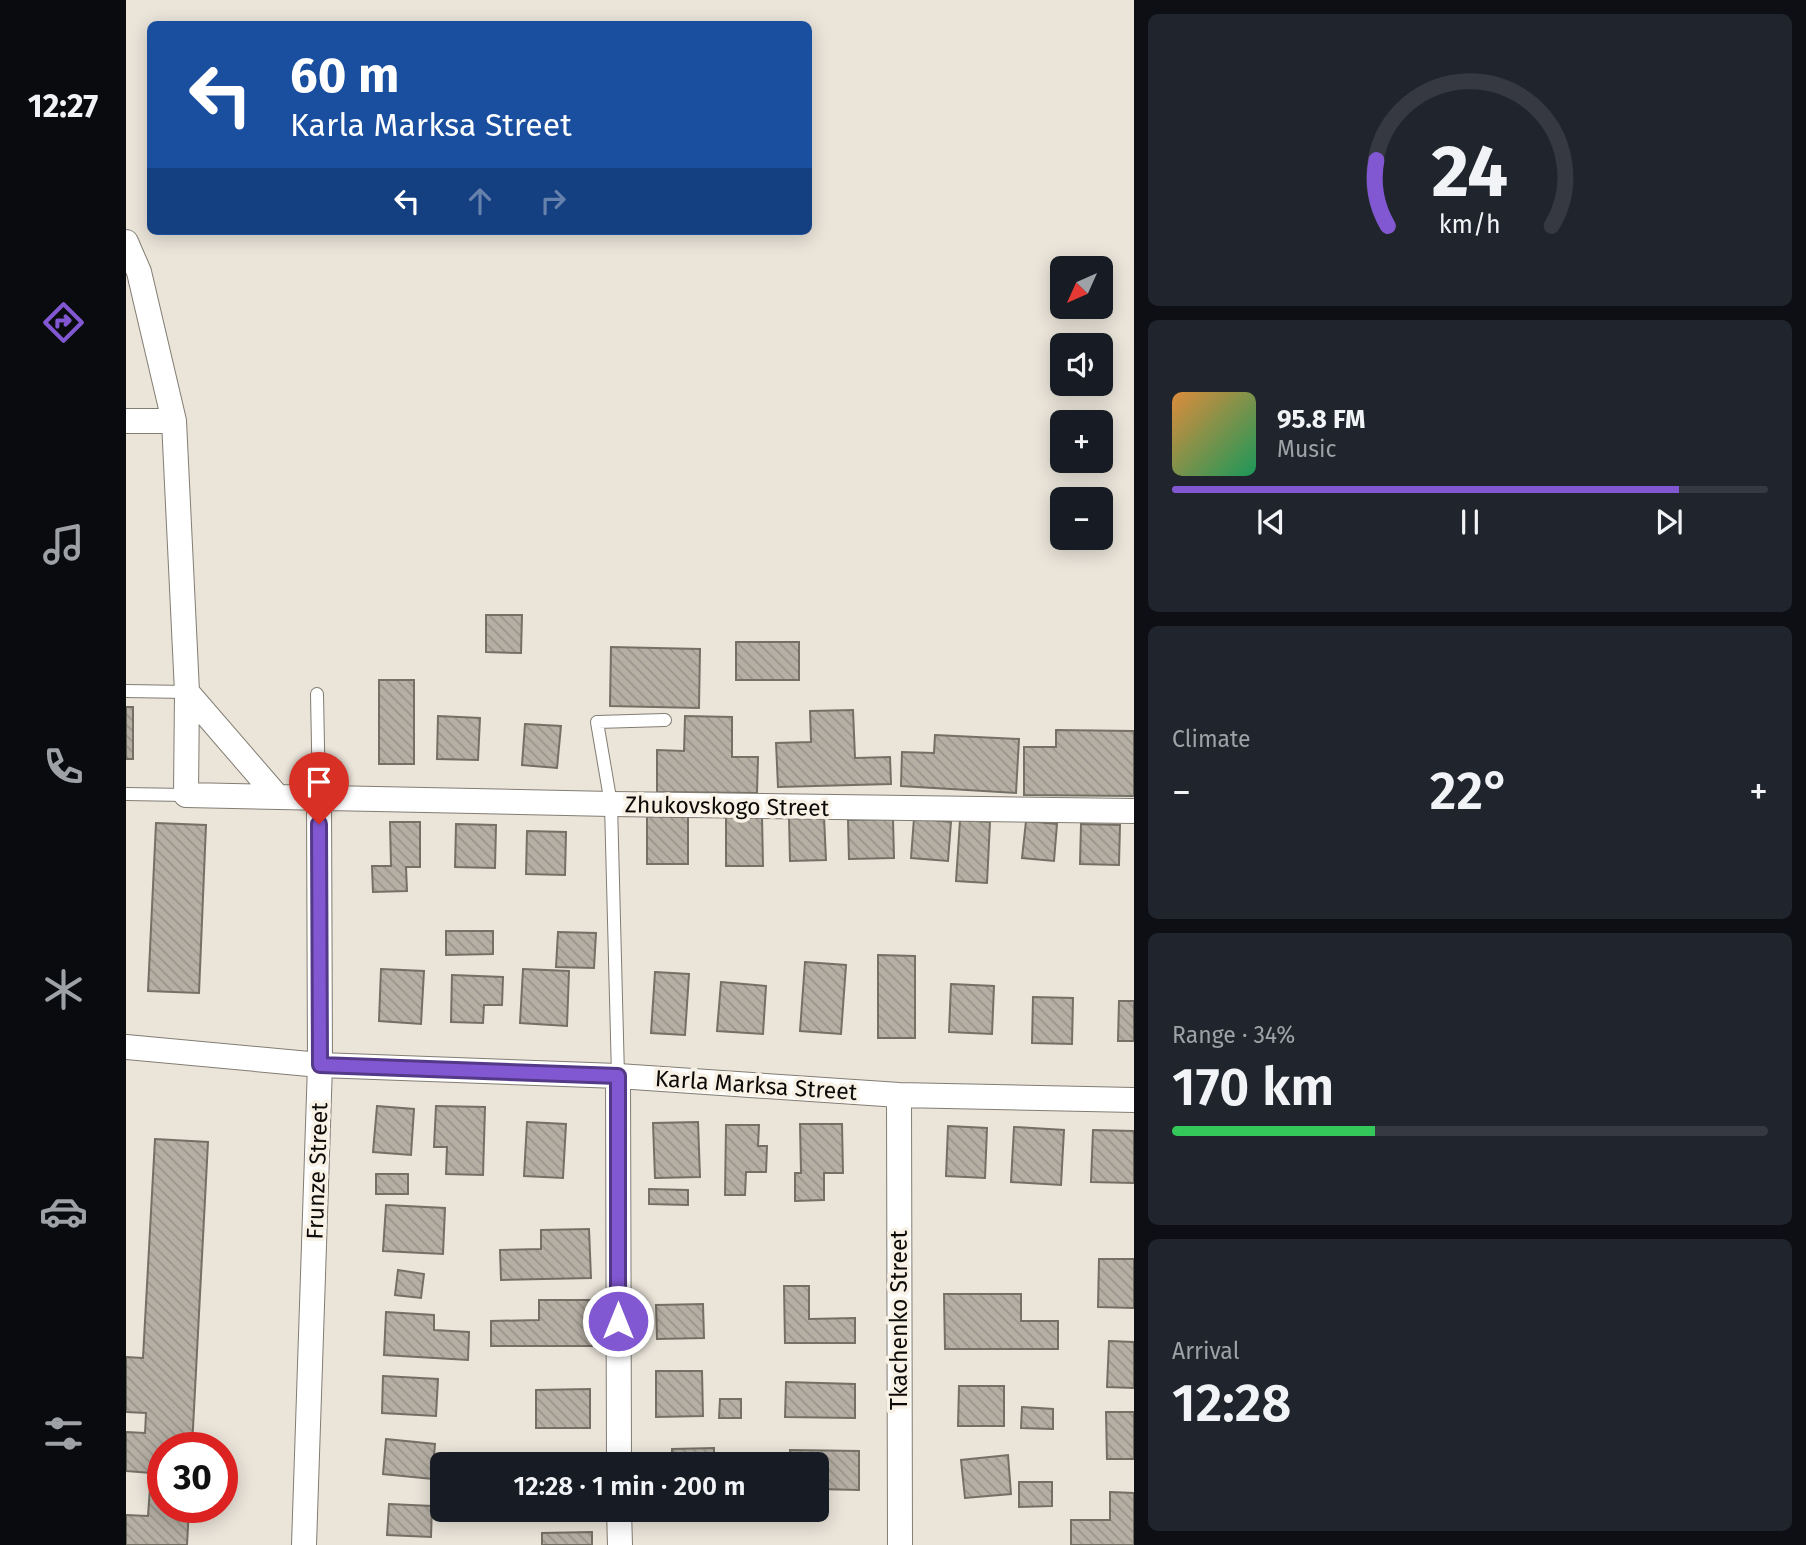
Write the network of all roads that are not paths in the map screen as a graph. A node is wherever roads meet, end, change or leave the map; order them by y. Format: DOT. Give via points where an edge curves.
graph roads {
  1 [pos="126,242"];
  2 [pos="174,421"];
  3 [pos="126,422"];
  4 [pos="126,691"];
  5 [pos="187,692"];
  6 [pos="317,694"];
  7 [pos="665,720"];
  8 [pos="126,794"];
  9 [pos="186,795"];
  10 [pos="276,795"];
  11 [pos="319,798"];
  12 [pos="611,804"];
  13 [pos="1134,811"];
  14 [pos="126,1047"];
  15 [pos="320,1065"];
  16 [pos="618,1076"];
  17 [pos="899,1095"];
  18 [pos="1134,1100"];
  19 [pos="618,1452"];
  20 [pos="619,1522"];
  21 [pos="304,1545"];
  22 [pos="620,1545"];
  23 [pos="900,1545"];
  1 -- 2 [label="street" via="139,272"];
  2 -- 3 [label="street"];
  2 -- 5 [label="street"];
  4 -- 5 [label="lane"];
  5 -- 9 [label="street"];
  5 -- 10 [label="street"];
  6 -- 11 [label="lane"];
  7 -- 12 [label="lane" via="597,722"];
  8 -- 9 [label="lane"];
  9 -- 10 [label="street, Zhukovskogo Street"];
  10 -- 11 [label="street, Zhukovskogo Street"];
  11 -- 12 [label="street, Zhukovskogo Street"];
  11 -- 15 [label="street, Frunze Street"];
  12 -- 13 [label="street, Zhukovskogo Street"];
  12 -- 16 [label="lane"];
  14 -- 15 [label="street, Karla Marksa Street"];
  15 -- 16 [label="street, Karla Marksa Street"];
  15 -- 21 [label="street, Frunze Street"];
  16 -- 17 [label="street, Karla Marksa Street"];
  16 -- 19 [label="street"];
  17 -- 18 [label="street, Karla Marksa Street"];
  17 -- 23 [label="street, Tkachenko Street"];
  20 -- 22 [label="street"];
}
